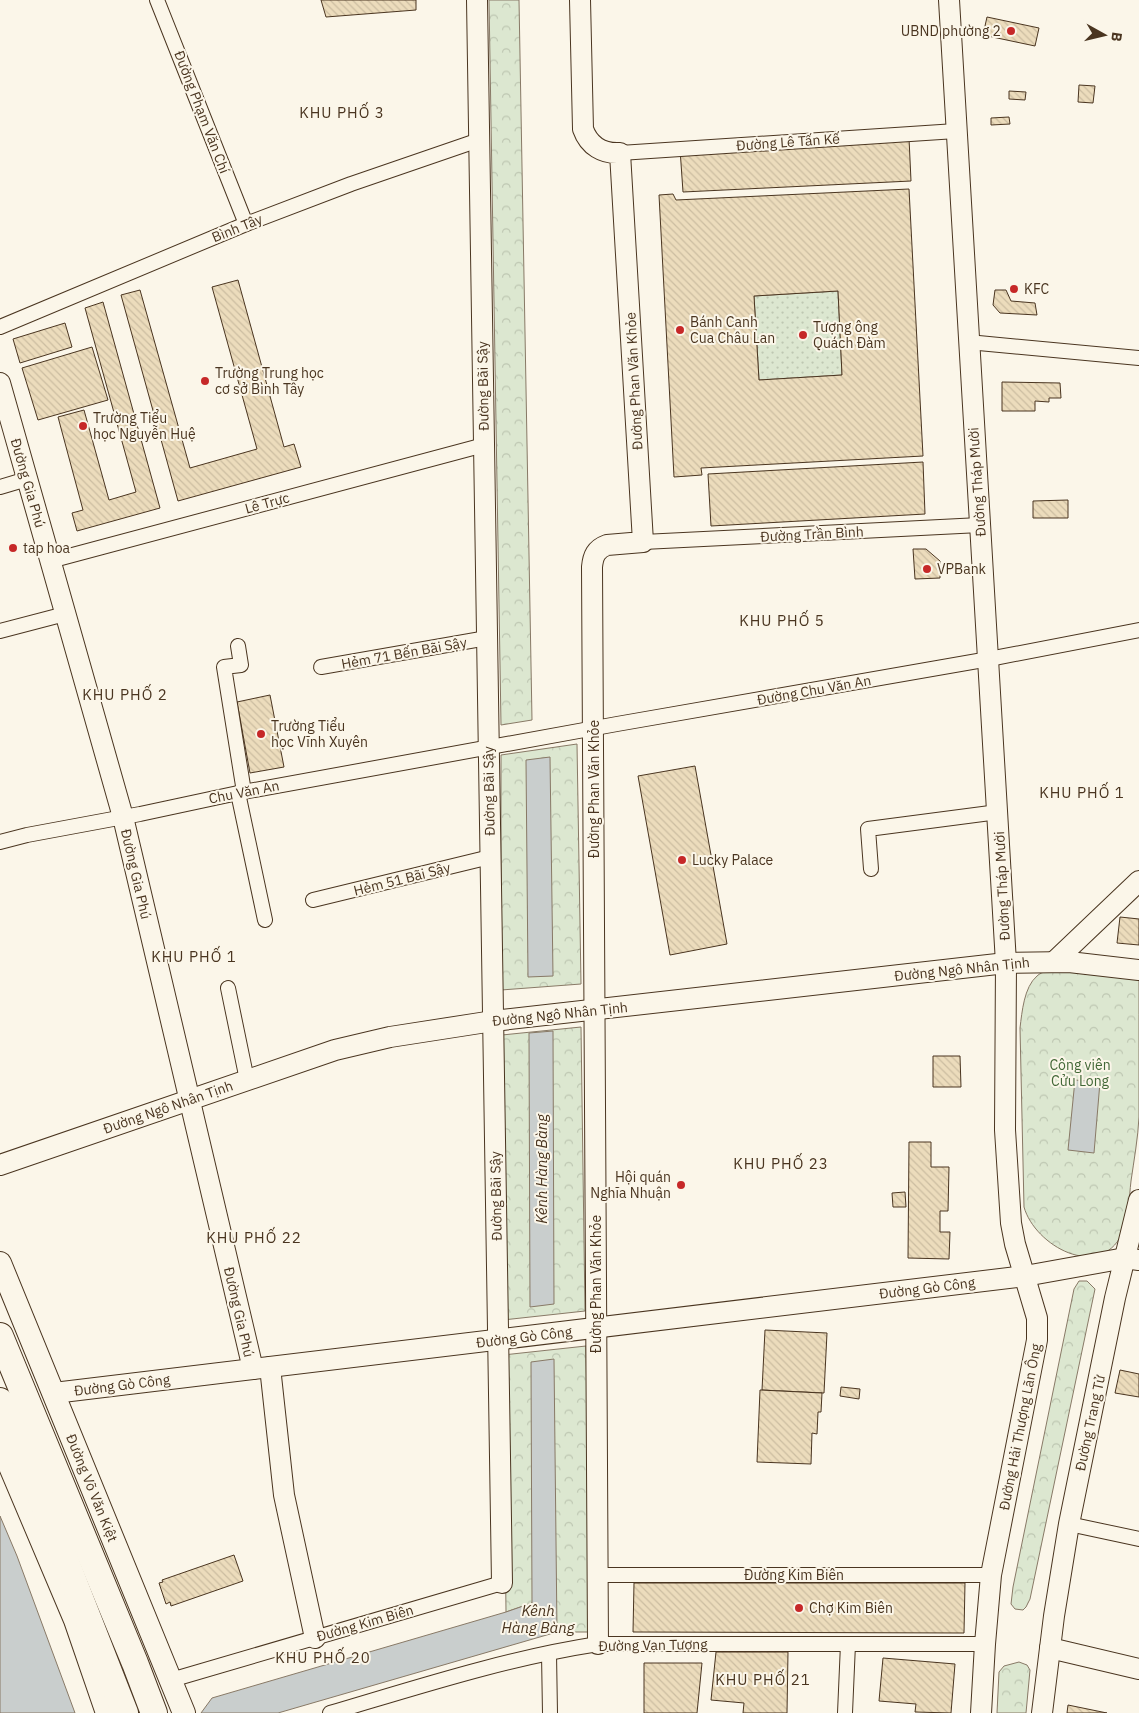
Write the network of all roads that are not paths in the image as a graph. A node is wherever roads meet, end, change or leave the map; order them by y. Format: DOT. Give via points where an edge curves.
graph roads {
  1 [pos="158,0"];
  2 [pos="478,0"];
  3 [pos="580,0"];
  4 [pos="949,0"];
  5 [pos="956,131"];
  6 [pos="480,140"];
  7 [pos="620,153"];
  8 [pos="246,224"];
  9 [pos="0,327"];
  10 [pos="968,342"];
  11 [pos="1139,358"];
  12 [pos="0,383"];
  13 [pos="484,445"];
  14 [pos="27,479"];
  15 [pos="0,487"];
  16 [pos="980,525"];
  17 [pos="643,542"];
  18 [pos="50,561"];
  19 [pos="65,614"];
  20 [pos="1139,630"];
  21 [pos="0,631"];
  22 [pos="487,638"];
  23 [pos="238,646"];
  24 [pos="989,659"];
  25 [pos="321,668"];
  26 [pos="593,729"];
  27 [pos="489,747"];
  28 [pos="241,792"];
  29 [pos="998,812"];
  30 [pos="123,817"];
  31 [pos="0,842"];
  32 [pos="490,857"];
  33 [pos="871,869"];
  34 [pos="1139,881"];
  35 [pos="313,900"];
  36 [pos="265,920"];
  37 [pos="1055,961"];
  38 [pos="1006,963"];
  39 [pos="1139,970"];
  40 [pos="228,988"];
  41 [pos="595,1010"];
  42 [pos="493,1021"];
  43 [pos="247,1080"];
  44 [pos="190,1100"];
  45 [pos="0,1165"];
  46 [pos="1139,1200"];
  47 [pos="1132,1259"];
  48 [pos="0,1263"];
  49 [pos="1025,1276"];
  50 [pos="596,1328"];
  51 [pos="0,1336"];
  52 [pos="498,1340"];
  53 [pos="261,1368"];
  54 [pos="54,1394"];
  55 [pos="0,1400"];
  56 [pos="0,1443"];
  57 [pos="1069,1524"];
  58 [pos="1139,1539"];
  59 [pos="598,1575"];
  60 [pos="991,1575"];
  61 [pos="502,1583"];
  62 [pos="315,1638"];
  63 [pos="598,1644"];
  64 [pos="848,1644"];
  65 [pos="985,1644"];
  66 [pos="1050,1648"];
  67 [pos="549,1654"];
  68 [pos="1139,1669"];
  69 [pos="171,1680"];
  70 [pos="107,1713"];
  71 [pos="125,1713"];
  72 [pos="154,1713"];
  73 [pos="184,1713"];
  74 [pos="330,1713"];
  75 [pos="550,1713"];
  76 [pos="845,1713"];
  77 [pos="981,1713"];
  78 [pos="1042,1713"];
  1 -- 8 [label="street, Đường Phạm Văn Chí"];
  2 -- 6 [label="street, Đường Bãi Sậy"];
  3 -- 7 [label="street" via="583,129 596,148"];
  4 -- 5 [label="street, Đường Tháp Mười"];
  5 -- 7 [label="street, Đường Lê Tấn Kế"];
  5 -- 10 [label="street, Đường Tháp Mười"];
  6 -- 8 [label="street, Bình Tây"];
  6 -- 13 [label="street, Đường Bãi Sậy"];
  7 -- 17 [label="street, Đường Phan Văn Khỏe"];
  8 -- 9 [label="street, Bình Tây"];
  10 -- 11 [label="street"];
  10 -- 16 [label="street, Đường Tháp Mười"];
  12 -- 14 [label="street, Đường Gia Phú"];
  13 -- 18 [label="street, Lê Trực"];
  13 -- 22 [label="street, Đường Bãi Sậy"];
  14 -- 15 [label="street"];
  14 -- 18 [label="street, Đường Gia Phú"];
  16 -- 17 [label="street, Đường Trần Bình"];
  16 -- 24 [label="street, Đường Tháp Mười"];
  17 -- 26 [label="street, Đường Phan Văn Khỏe" via="607,544 598,549 593,560"];
  18 -- 19 [label="street, Đường Gia Phú"];
  19 -- 21 [label="street"];
  19 -- 30 [label="street, Đường Gia Phú"];
  20 -- 24 [label="street, Đường Chu Văn An"];
  22 -- 25 [label="street, Hẻm 71 Bến Bãi Sậy"];
  22 -- 27 [label="street, Đường Bãi Sậy"];
  23 -- 28 [label="street" via="241,665 224,668"];
  24 -- 26 [label="street, Đường Chu Văn An"];
  24 -- 29 [label="street, Đường Tháp Mười"];
  26 -- 27 [label="street, Đường Chu Văn An"];
  26 -- 41 [label="street, Đường Phan Văn Khỏe"];
  27 -- 28 [label="street, Chu Văn An"];
  27 -- 32 [label="street, Đường Bãi Sậy"];
  28 -- 30 [label="street, Chu Văn An"];
  28 -- 36 [label="street"];
  29 -- 33 [label="street" via="868,829"];
  29 -- 38 [label="street, Đường Tháp Mười"];
  30 -- 31 [label="street, Chu Văn An"];
  30 -- 44 [label="street, Đường Gia Phú"];
  32 -- 35 [label="street, Hẻm 51 Bãi Sậy"];
  32 -- 42 [label="street, Đường Bãi Sậy"];
  34 -- 37 [label="street"];
  37 -- 38 [label="street, Đường Ngô Nhân Tịnh"];
  37 -- 39 [label="street, Đường Ngô Nhân Tịnh"];
  38 -- 41 [label="street, Đường Ngô Nhân Tịnh"];
  38 -- 49 [label="street, Đường Hải Thượng Lãn Ông" via="1005,1130 1010,1214"];
  40 -- 43 [label="street"];
  41 -- 42 [label="street, Đường Ngô Nhân Tịnh"];
  41 -- 50 [label="street, Đường Phan Văn Khỏe"];
  42 -- 43 [label="street, Đường Ngô Nhân Tịnh" via="363,1043"];
  42 -- 52 [label="street, Đường Bãi Sậy"];
  43 -- 44 [label="street, Đường Ngô Nhân Tịnh"];
  44 -- 45 [label="street, Đường Ngô Nhân Tịnh"];
  44 -- 53 [label="street, Đường Gia Phú"];
  46 -- 47 [label="street, Đường Trang Tử"];
  47 -- 49 [label="street, Đường Gò Công"];
  47 -- 57 [label="street, Đường Trang Tử"];
  48 -- 54 [label="main road, Đường Võ Văn Kiệt"];
  49 -- 50 [label="street, Đường Gò Công"];
  49 -- 60 [label="street, Đường Hải Thượng Lãn Ông" via="1037,1318 1037,1340"];
  50 -- 52 [label="street, Đường Gò Công"];
  50 -- 59 [label="street, Đường Phan Văn Khỏe"];
  51 -- 72 [label="highway, Đường Võ Văn Kiệt"];
  52 -- 53 [label="street, Đường Gò Công"];
  52 -- 61 [label="street, Đường Bãi Sậy"];
  53 -- 54 [label="street, Đường Gò Công"];
  53 -- 62 [label="street, Đường Gia Phú"];
  54 -- 69 [label="main road, Đường Võ Văn Kiệt"];
  55 -- 71 [label="highway"];
  56 -- 70 [label="main road" via="75,1620"];
  57 -- 58 [label="street"];
  57 -- 66 [label="street, Đường Trang Tử"];
  59 -- 60 [label="street, Đường Kim Biên"];
  59 -- 63 [label="street, Đường Phan Văn Khỏe"];
  60 -- 65 [label="street, Đường Hải Thượng Lãn Ông"];
  61 -- 62 [label="street, Đường Kim Biên"];
  62 -- 69 [label="street, Đường Kim Biên"];
  63 -- 64 [label="street, Đường Vạn Tượng"];
  63 -- 67 [label="street, Đường Vạn Tượng"];
  64 -- 65 [label="street, Đường Vạn Tượng"];
  64 -- 76 [label="street"];
  65 -- 77 [label="street, Đường Hải Thượng Lãn Ông"];
  66 -- 68 [label="street"];
  66 -- 78 [label="street"];
  67 -- 74 [label="street, Đường Vạn Tượng" via="463,1674"];
  67 -- 75 [label="street"];
  69 -- 73 [label="main road, Đường Võ Văn Kiệt"];
}
